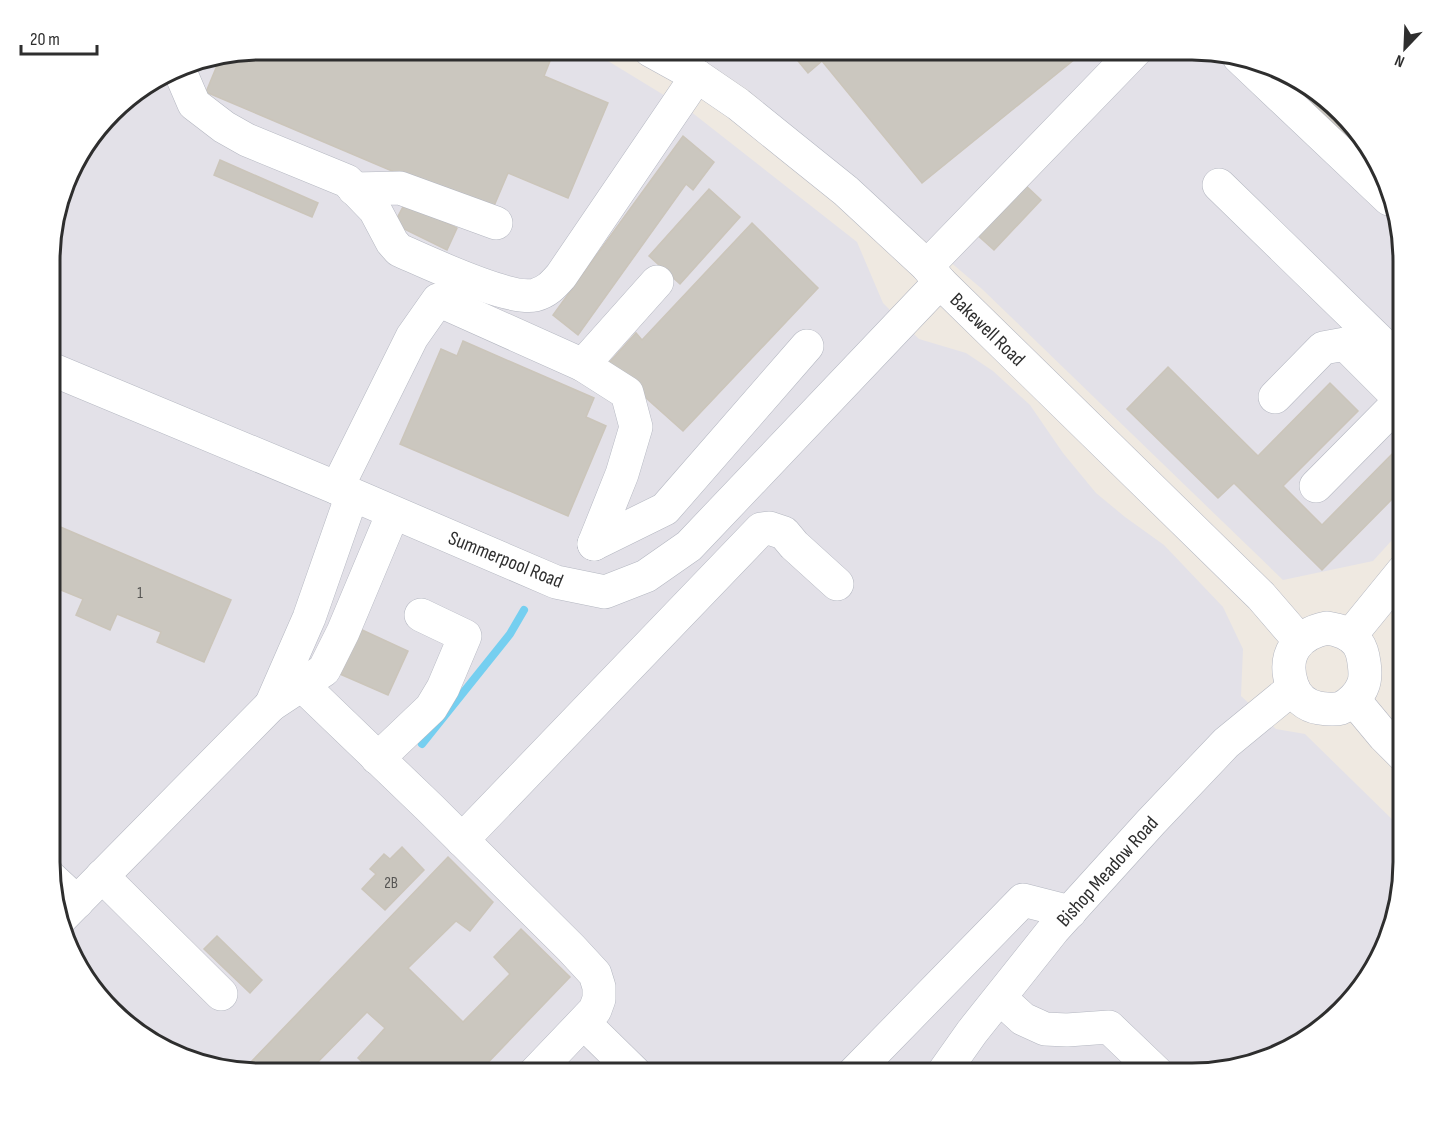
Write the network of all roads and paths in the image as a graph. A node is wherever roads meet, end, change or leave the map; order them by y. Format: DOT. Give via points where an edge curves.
graph roads {
  1 [pos="672,60"];
  2 [pos="1127,60"];
  3 [pos="1252,70"];
  4 [pos="182,76"];
  5 [pos="697,76"];
  6 [pos="1219,185"];
  7 [pos="354,189"];
  8 [pos="1380,191"];
  9 [pos="496,223"];
  10 [pos="934,274"];
  11 [pos="657,282"];
  12 [pos="807,346"];
  13 [pos="1393,354"];
  14 [pos="583,365"];
  15 [pos="60,373"];
  16 [pos="1393,392"];
  17 [pos="1275,397"];
  18 [pos="1393,410"];
  19 [pos="1316,486"];
  20 [pos="345,491"];
  21 [pos="393,513"];
  22 [pos="1393,583"];
  23 [pos="837,584"];
  24 [pos="421,615"];
  25 [pos="1350,636"];
  26 [pos="1299,640"];
  27 [pos="301,684"];
  28 [pos="1293,688"];
  29 [pos="1354,700"];
  30 [pos="271,705"];
  31 [pos="1393,745"];
  32 [pos="377,758"];
  33 [pos="462,840"];
  34 [pos="102,876"];
  35 [pos="69,910"];
  36 [pos="1070,912"];
  37 [pos="220,994"];
  38 [pos="1000,998"];
  39 [pos="584,1023"];
  40 [pos="544,1063"];
  41 [pos="625,1063"];
  42 [pos="864,1063"];
  43 [pos="950,1063"];
  44 [pos="1146,1063"];
  1 -- 5 [label="street, Bakewell Road"];
  2 -- 10 [label="street, Summerpool Road"];
  3 -- 8 [label="street"];
  4 -- 7 [label="street" via="194,104 224,127 346,181"];
  5 -- 7 [label="street" via="547,291 517,295 399,250 375,210"];
  5 -- 10 [label="street, Bakewell Road" via="846,191"];
  6 -- 13 [label="street"];
  7 -- 9 [label="street" via="400,188"];
  10 -- 21 [label="street, Summerpool Road" via="689,546 646,576 605,592 556,582"];
  10 -- 26 [label="street, Bakewell Road" via="1261,596"];
  11 -- 14 [label="street"];
  12 -- 14 [label="street" via="665,509 594,544 636,427 627,393"];
  14 -- 20 [label="street" via="438,300 412,337"];
  15 -- 20 [label="street, Summerpool Road"];
  16 -- 17 [label="street" via="1345,344 1323,348"];
  18 -- 19 [label="street"];
  20 -- 21 [label="street, Summerpool Road"];
  20 -- 30 [label="street" via="309,618"];
  21 -- 27 [label="street" via="324,670"];
  22 -- 25 [label="street"];
  23 -- 33 [label="street" via="784,533 761,529"];
  24 -- 32 [label="street" via="465,636 431,708"];
  25 -- 26 [label="street" via="1327,628"];
  25 -- 29 [label="street" via="1364,656 1364,684"];
  26 -- 28 [label="street" via="1290,657"];
  27 -- 30 [label="street"];
  27 -- 32 [label="street"];
  28 -- 29 [label="street" via="1299,699 1314,707 1341,708"];
  28 -- 36 [label="street, Bishop Meadow Road" via="1226,743"];
  29 -- 31 [label="street"];
  30 -- 34 [label="street"];
  32 -- 33 [label="street"];
  33 -- 39 [label="street" via="595,974 599,999"];
  34 -- 35 [label="street"];
  34 -- 37 [label="street"];
  36 -- 38 [label="street, Bishop Meadow Road"];
  36 -- 42 [label="street" via="1023,900"];
  38 -- 43 [label="street, Bishop Meadow Road"];
  38 -- 44 [label="street" via="1023,1019 1045,1029 1109,1027"];
  39 -- 40 [label="street"];
  39 -- 41 [label="street"];
}
